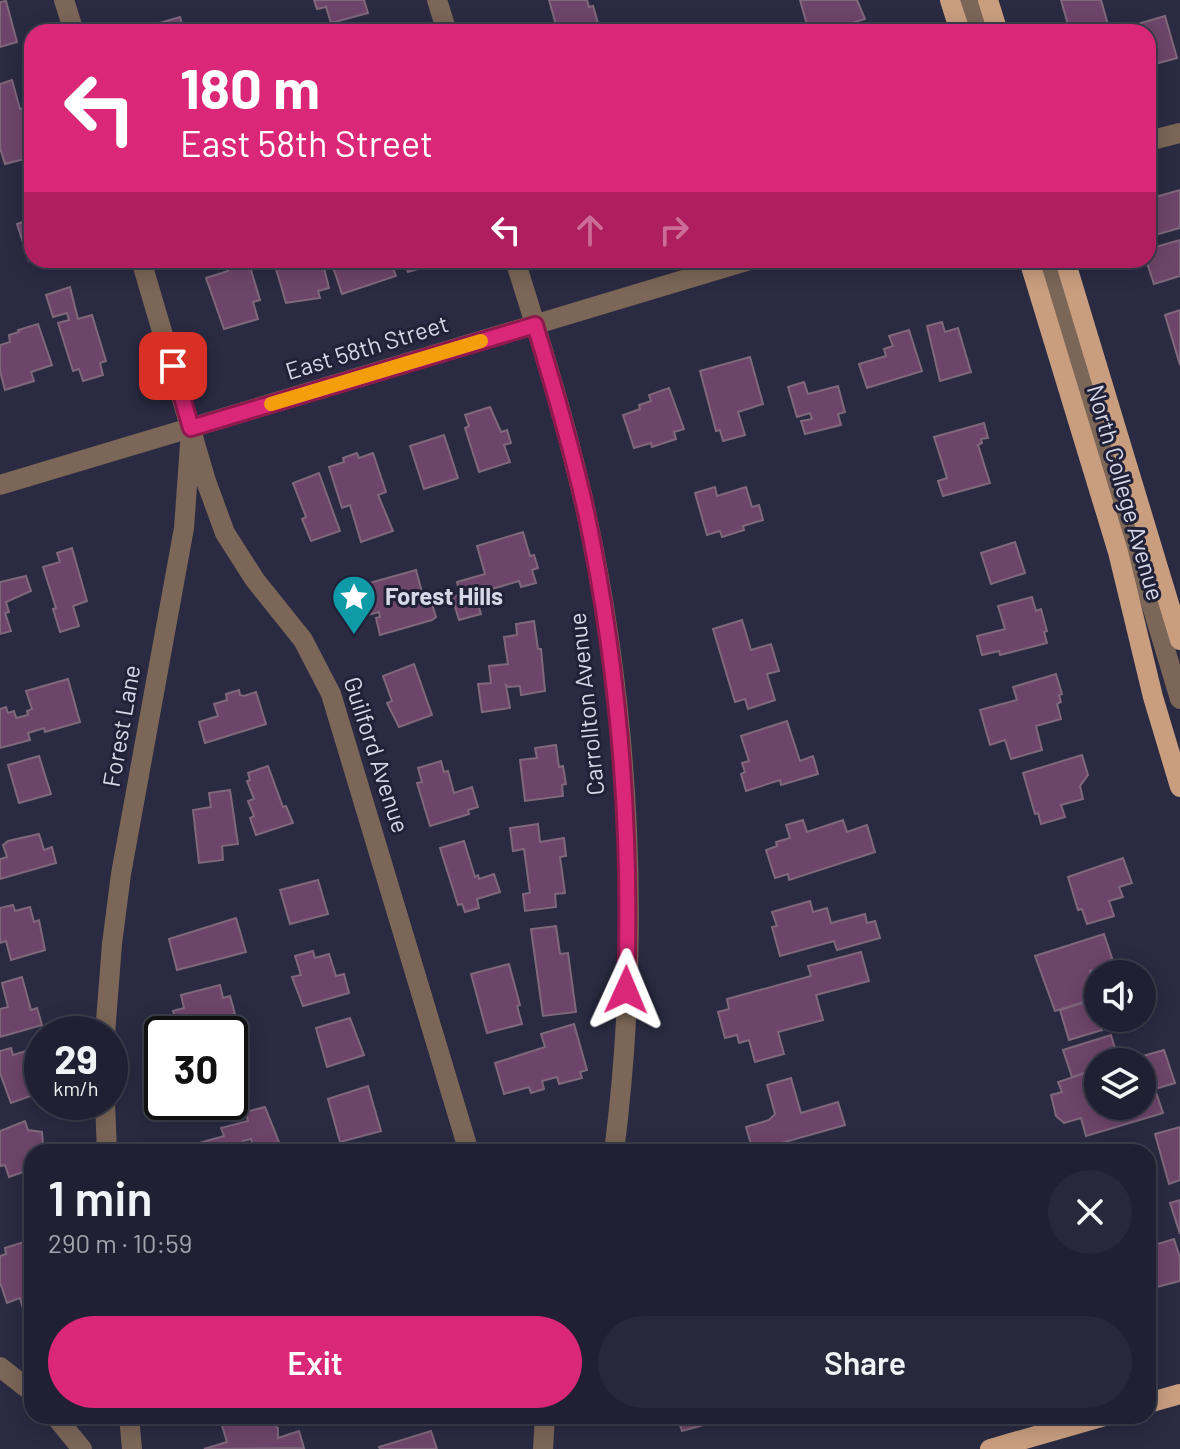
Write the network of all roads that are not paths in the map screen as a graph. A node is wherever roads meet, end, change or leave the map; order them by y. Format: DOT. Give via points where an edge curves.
graph roads {
  1 [pos="64,0"];
  2 [pos="437,0"];
  3 [pos="950,0"];
  4 [pos="971,0"];
  5 [pos="988,0"];
  6 [pos="72,24"];
  7 [pos="444,24"];
  8 [pos="958,24"];
  9 [pos="978,24"];
  10 [pos="996,24"];
  11 [pos="1180,133"];
  12 [pos="1156,139"];
  13 [pos="143,268"];
  14 [pos="517,268"];
  15 [pos="724,268"];
  16 [pos="1031,268"];
  17 [pos="1050,268"];
  18 [pos="1067,268"];
  19 [pos="535,325"];
  20 [pos="191,428"];
  21 [pos="0,485"];
  22 [pos="1180,640"];
  23 [pos="1180,699"];
  24 [pos="1180,787"];
  25 [pos="106,1016"];
  26 [pos="106,1120"];
  27 [pos="107,1144"];
  28 [pos="467,1144"];
  29 [pos="615,1144"];
  30 [pos="0,1367"];
  31 [pos="24,1386"];
  32 [pos="1180,1394"];
  33 [pos="1156,1401"];
  34 [pos="62,1424"];
  35 [pos="130,1424"];
  36 [pos="545,1424"];
  37 [pos="1077,1424"];
  38 [pos="82,1449"];
  39 [pos="132,1449"];
  40 [pos="543,1449"];
  41 [pos="990,1449"];
  1 -- 6 [label="street"];
  2 -- 7 [label="street"];
  3 -- 8 [label="main road"];
  4 -- 9 [label="street"];
  5 -- 10 [label="main road"];
  11 -- 12 [label="street"];
  13 -- 20 [label="street, Guilford Avenue"];
  14 -- 19 [label="street, Carrollton Avenue"];
  15 -- 19 [label="street, East 58th Street"];
  16 -- 24 [label="main road, North College Avenue" via="1118,552"];
  17 -- 23 [label="street, North College Avenue"];
  18 -- 22 [label="main road, North College Avenue"];
  19 -- 20 [label="street, East 58th Street"];
  19 -- 29 [label="street, Carrollton Avenue" via="585,511 620,739 627,958"];
  20 -- 21 [label="street, East 58th Street"];
  20 -- 25 [label="street, Forest Lane" via="184,528 121,874"];
  20 -- 28 [label="street, Guilford Avenue" via="225,533 303,640 331,694"];
  26 -- 27 [label="street"];
  30 -- 31 [label="street"];
  32 -- 33 [label="main road"];
  34 -- 38 [label="street"];
  35 -- 39 [label="street"];
  36 -- 40 [label="street"];
  37 -- 41 [label="main road"];
}
